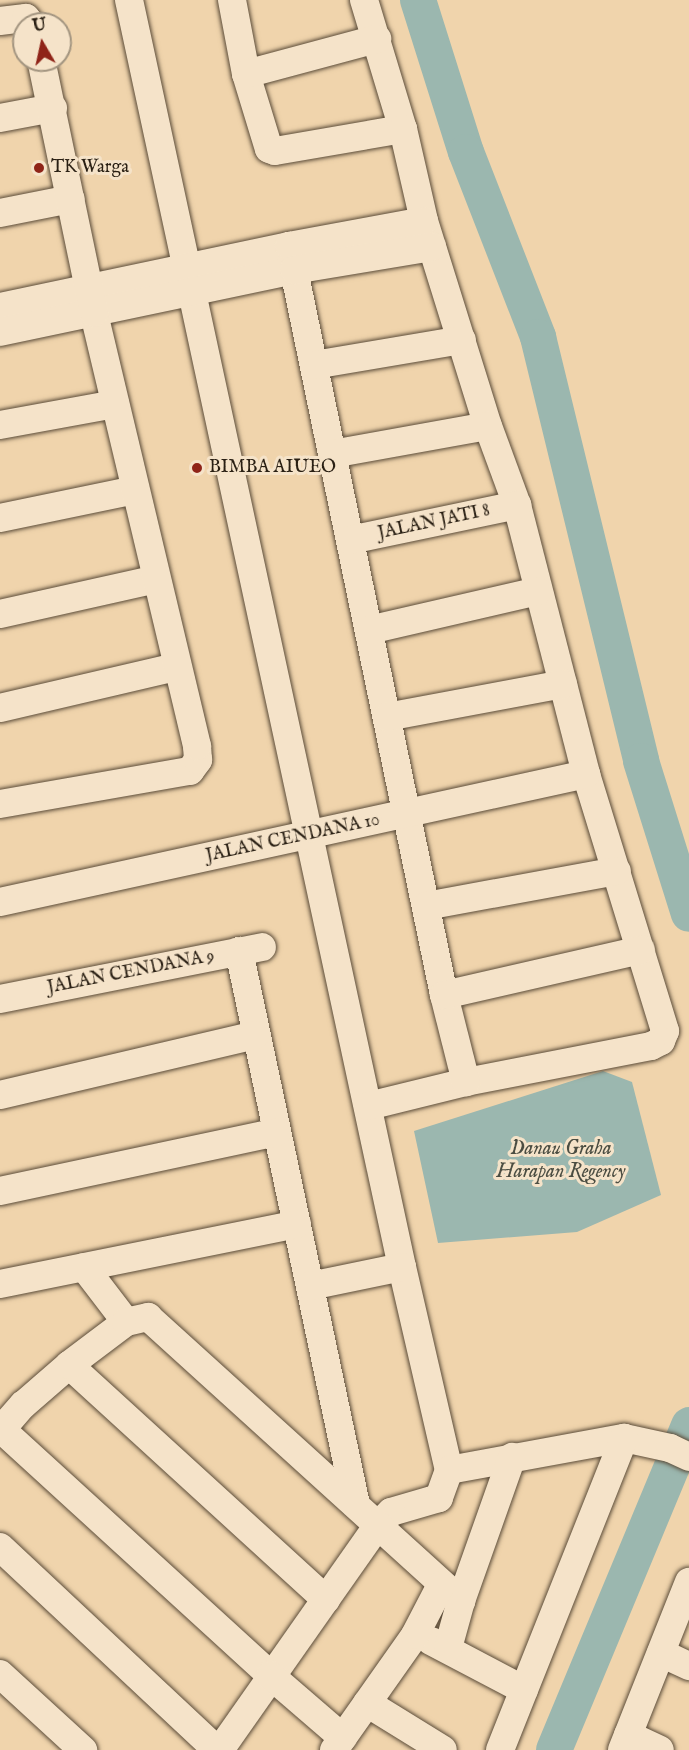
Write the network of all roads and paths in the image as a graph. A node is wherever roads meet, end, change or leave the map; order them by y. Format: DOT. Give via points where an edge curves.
graph roads {
  1 [pos="129,0"];
  2 [pos="232,0"];
  3 [pos="364,0"];
  4 [pos="377,39"];
  5 [pos="44,72"];
  6 [pos="246,74"];
  7 [pos="53,108"];
  8 [pos="0,118"];
  9 [pos="404,129"];
  10 [pos="71,199"];
  11 [pos="0,213"];
  12 [pos="428,234"];
  13 [pos="291,258"];
  14 [pos="189,280"];
  15 [pos="92,301"];
  16 [pos="0,307"];
  17 [pos="0,332"];
  18 [pos="462,340"];
  19 [pos="314,365"];
  20 [pos="115,404"];
  21 [pos="0,425"];
  22 [pos="488,426"];
  23 [pos="332,454"];
  24 [pos="135,490"];
  25 [pos="517,505"];
  26 [pos="0,518"];
  27 [pos="350,540"];
  28 [pos="156,579"];
  29 [pos="538,591"];
  30 [pos="0,614"];
  31 [pos="369,630"];
  32 [pos="176,667"];
  33 [pos="563,684"];
  34 [pos="0,708"];
  35 [pos="387,717"];
  36 [pos="586,774"];
  37 [pos="0,804"];
  38 [pos="407,813"];
  39 [pos="311,835"];
  40 [pos="616,872"];
  41 [pos="0,902"];
  42 [pos="426,906"];
  43 [pos="641,950"];
  44 [pos="444,995"];
  45 [pos="0,999"];
  46 [pos="255,1035"];
  47 [pos="466,1082"];
  48 [pos="0,1095"];
  49 [pos="368,1106"];
  50 [pos="277,1132"];
  51 [pos="0,1191"];
  52 [pos="297,1224"];
  53 [pos="84,1267"];
  54 [pos="402,1267"];
  55 [pos="0,1284"];
  56 [pos="310,1286"];
  57 [pos="126,1322"];
  58 [pos="69,1365"];
  59 [pos="1,1430"];
  60 [pos="624,1438"];
  61 [pos="679,1452"];
  62 [pos="512,1457"];
  63 [pos="449,1470"];
  64 [pos="356,1505"];
  65 [pos="378,1525"];
  66 [pos="0,1547"];
  67 [pos="689,1582"];
  68 [pos="451,1593"];
  69 [pos="326,1600"];
  70 [pos="415,1635"];
  71 [pos="448,1648"];
  72 [pos="661,1653"];
  73 [pos="689,1666"];
  74 [pos="0,1674"];
  75 [pos="270,1676"];
  76 [pos="524,1690"];
  77 [pos="367,1703"];
  78 [pos="625,1743"];
  79 [pos="338,1744"];
  80 [pos="84,1750"];
  81 [pos="218,1750"];
  82 [pos="443,1750"];
  83 [pos="500,1750"];
  84 [pos="660,1750"];
  1 -- 14 [label="street"];
  2 -- 6 [label="street"];
  3 -- 4 [label="street"];
  4 -- 6 [label="street"];
  4 -- 9 [label="street"];
  5 -- 7 [label="street"];
  6 -- 9 [label="street" via="269,149"];
  7 -- 8 [label="street"];
  7 -- 10 [label="street"];
  9 -- 12 [label="street"];
  10 -- 11 [label="street"];
  10 -- 15 [label="street"];
  12 -- 13 [label="street"];
  12 -- 18 [label="street"];
  13 -- 14 [label="street"];
  13 -- 19 [label="street"];
  14 -- 15 [label="street"];
  14 -- 39 [label="street"];
  15 -- 16 [label="street"];
  15 -- 17 [label="street"];
  15 -- 20 [label="street"];
  18 -- 19 [label="street"];
  18 -- 22 [label="street"];
  19 -- 23 [label="street"];
  20 -- 21 [label="street"];
  20 -- 24 [label="street"];
  22 -- 23 [label="street"];
  22 -- 25 [label="street"];
  23 -- 27 [label="street"];
  24 -- 26 [label="street"];
  24 -- 28 [label="street"];
  25 -- 27 [label="street, JALAN JATI 8"];
  25 -- 29 [label="street"];
  27 -- 31 [label="street"];
  28 -- 30 [label="street"];
  28 -- 32 [label="street"];
  29 -- 31 [label="street"];
  29 -- 33 [label="street"];
  31 -- 35 [label="street"];
  32 -- 34 [label="street"];
  32 -- 37 [label="street" via="197,746 198,760 190,771"];
  33 -- 35 [label="street"];
  33 -- 36 [label="street"];
  35 -- 38 [label="street"];
  36 -- 38 [label="street, JALAN CENDANA 10"];
  36 -- 40 [label="street"];
  38 -- 39 [label="street, JALAN CENDANA 10"];
  38 -- 42 [label="street"];
  39 -- 41 [label="street, JALAN CENDANA 10"];
  39 -- 49 [label="street"];
  40 -- 42 [label="street"];
  40 -- 43 [label="street"];
  42 -- 44 [label="street"];
  43 -- 44 [label="street"];
  43 -- 47 [label="street" via="665,1031 657,1044"];
  44 -- 47 [label="street"];
  45 -- 46 [label="street, JALAN CENDANA 9" via="250,949"];
  46 -- 48 [label="street"];
  46 -- 50 [label="street"];
  47 -- 49 [label="street"];
  49 -- 54 [label="street"];
  50 -- 51 [label="street"];
  50 -- 52 [label="street"];
  52 -- 53 [label="street"];
  52 -- 56 [label="street"];
  53 -- 55 [label="street"];
  53 -- 57 [label="street"];
  54 -- 56 [label="street"];
  54 -- 63 [label="street"];
  56 -- 64 [label="street"];
  57 -- 58 [label="street"];
  57 -- 64 [label="street" via="143,1317 153,1319"];
  58 -- 59 [label="street"];
  58 -- 69 [label="street"];
  59 -- 75 [label="street"];
  60 -- 61 [label="street"];
  60 -- 62 [label="street"];
  60 -- 76 [label="street"];
  62 -- 63 [label="street"];
  62 -- 68 [label="street"];
  63 -- 65 [label="street" via="439,1498 391,1512"];
  64 -- 65 [label="street"];
  65 -- 68 [label="street"];
  65 -- 69 [label="street"];
  66 -- 81 [label="street"];
  67 -- 72 [label="street"];
  68 -- 70 [label="street"];
  68 -- 71 [label="street"];
  69 -- 75 [label="street"];
  70 -- 71 [label="street"];
  70 -- 77 [label="street"];
  71 -- 76 [label="street"];
  72 -- 73 [label="street"];
  72 -- 78 [label="street"];
  74 -- 80 [label="street"];
  75 -- 79 [label="street"];
  75 -- 81 [label="street"];
  76 -- 83 [label="street"];
  77 -- 79 [label="street"];
  77 -- 82 [label="street"];
  78 -- 84 [label="street"];
}
